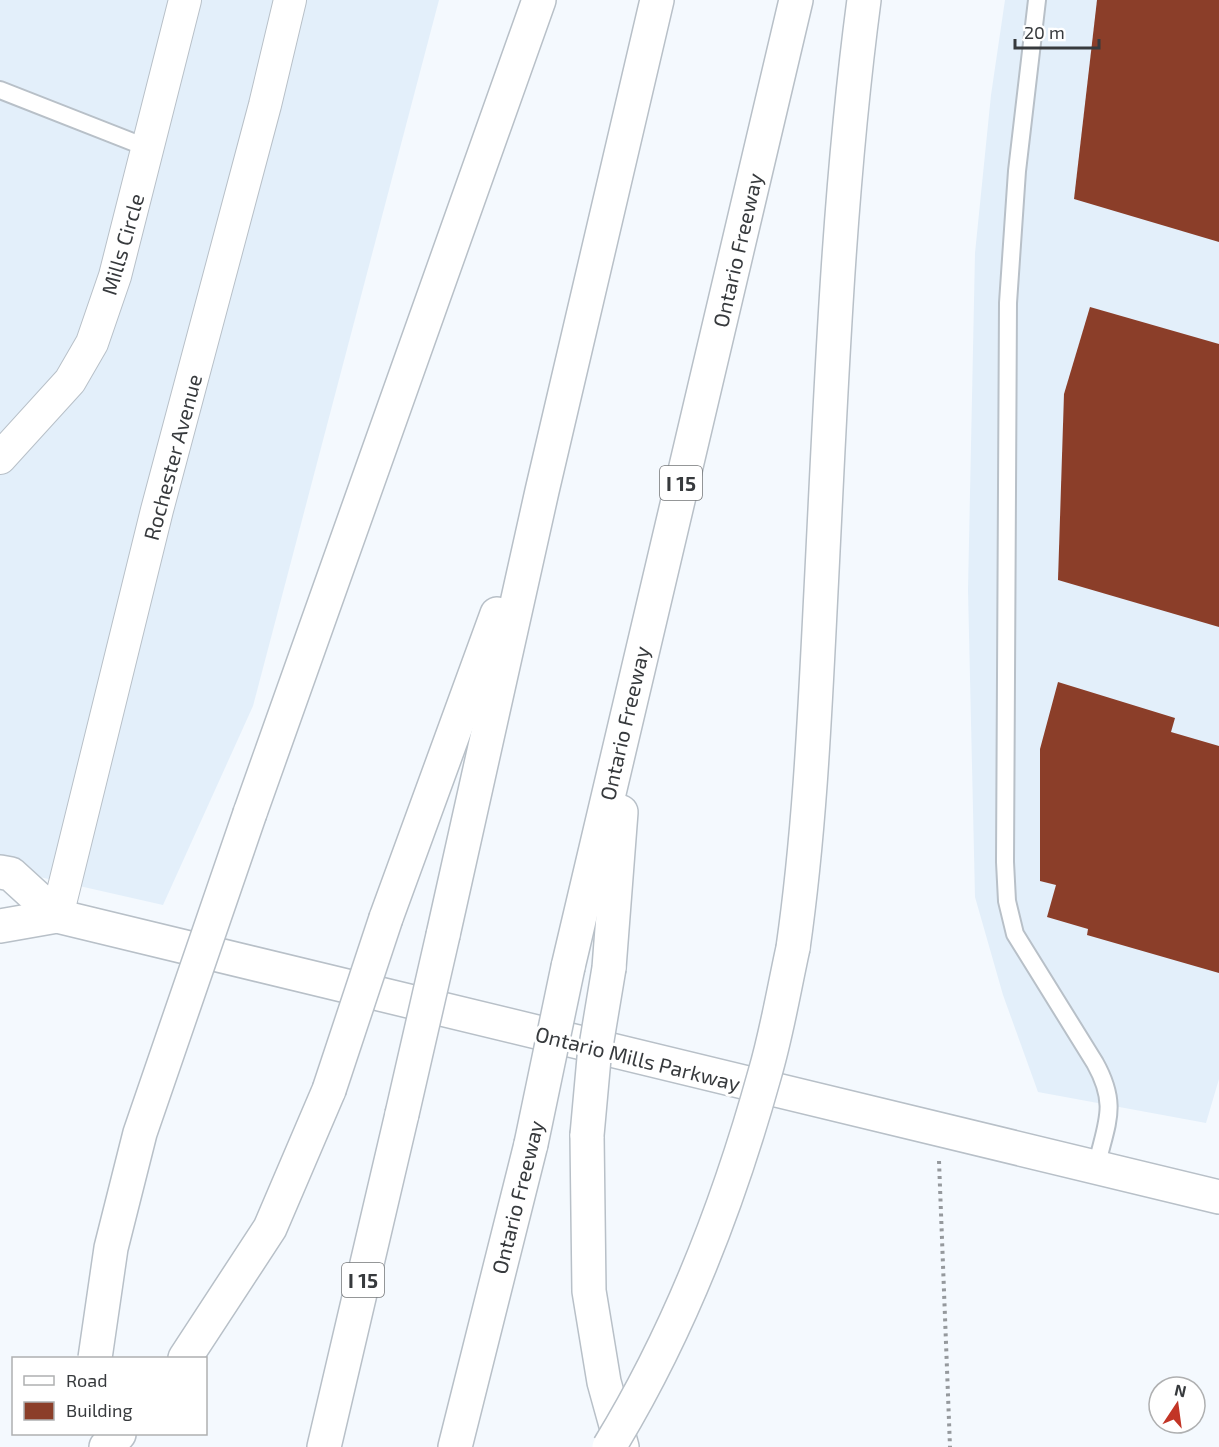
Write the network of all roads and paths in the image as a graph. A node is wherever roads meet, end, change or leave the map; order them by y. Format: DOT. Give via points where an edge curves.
graph roads {
  1 [pos="185,0"];
  2 [pos="290,0"];
  3 [pos="539,0"];
  4 [pos="657,0"];
  5 [pos="796,0"];
  6 [pos="864,0"];
  7 [pos="1037,0"];
  8 [pos="0,90"];
  9 [pos="148,148"];
  10 [pos="0,458"];
  11 [pos="542,491"];
  12 [pos="628,705"];
  13 [pos="0,872"];
  14 [pos="57,916"];
  15 [pos="0,926"];
  16 [pos="938,1130"];
  17 [pos="1096,1168"];
  18 [pos="1219,1197"];
  19 [pos="95,1357"];
  20 [pos="186,1357"];
  21 [pos="118,1435"];
  22 [pos="106,1447"];
  23 [pos="324,1447"];
  24 [pos="455,1447"];
  25 [pos="609,1447"];
  26 [pos="622,1447"];
  27 [pos="950,1447"];
  1 -- 9 [label="street, Mills Circle"];
  2 -- 14 [label="street, Rochester Avenue" via="157,510"];
  3 -- 19 [label="main road, bridge" via="140,1133 111,1248"];
  4 -- 11 [label="main road, I 15"];
  5 -- 12 [label="main road, Ontario Freeway / I 15"];
  6 -- 25 [label="main road, bridge" via="841,222 812,765 793,948 766,1071 729,1192 685,1303"];
  7 -- 17 [label="lane" via="1017,171 1008,303 1005,862 1015,934 1105,1080 1111,1101"];
  8 -- 9 [label="lane"];
  9 -- 10 [label="street, Mills Circle" via="115,276 92,343 70,381"];
  11 -- 20 [label="main road, bridge" via="386,918 329,1090 270,1228"];
  11 -- 23 [label="main road, I 15, bridge"];
  12 -- 24 [label="main road, Ontario Freeway / I 15, bridge" via="531,1144"];
  12 -- 26 [label="main road, bridge" via="609,968 594,1058 587,1136 590,1291 604,1382"];
  13 -- 14 [label="main road, Ontario Mills Parkway" via="11,874"];
  14 -- 15 [label="main road, Ontario Mills Parkway"];
  14 -- 16 [label="main road, Ontario Mills Parkway"];
  16 -- 17 [label="main road, Ontario Mills Parkway"];
  16 -- 27 [label="path"];
  17 -- 18 [label="main road, Ontario Mills Parkway"];
  21 -- 22 [label="main road"];
}
